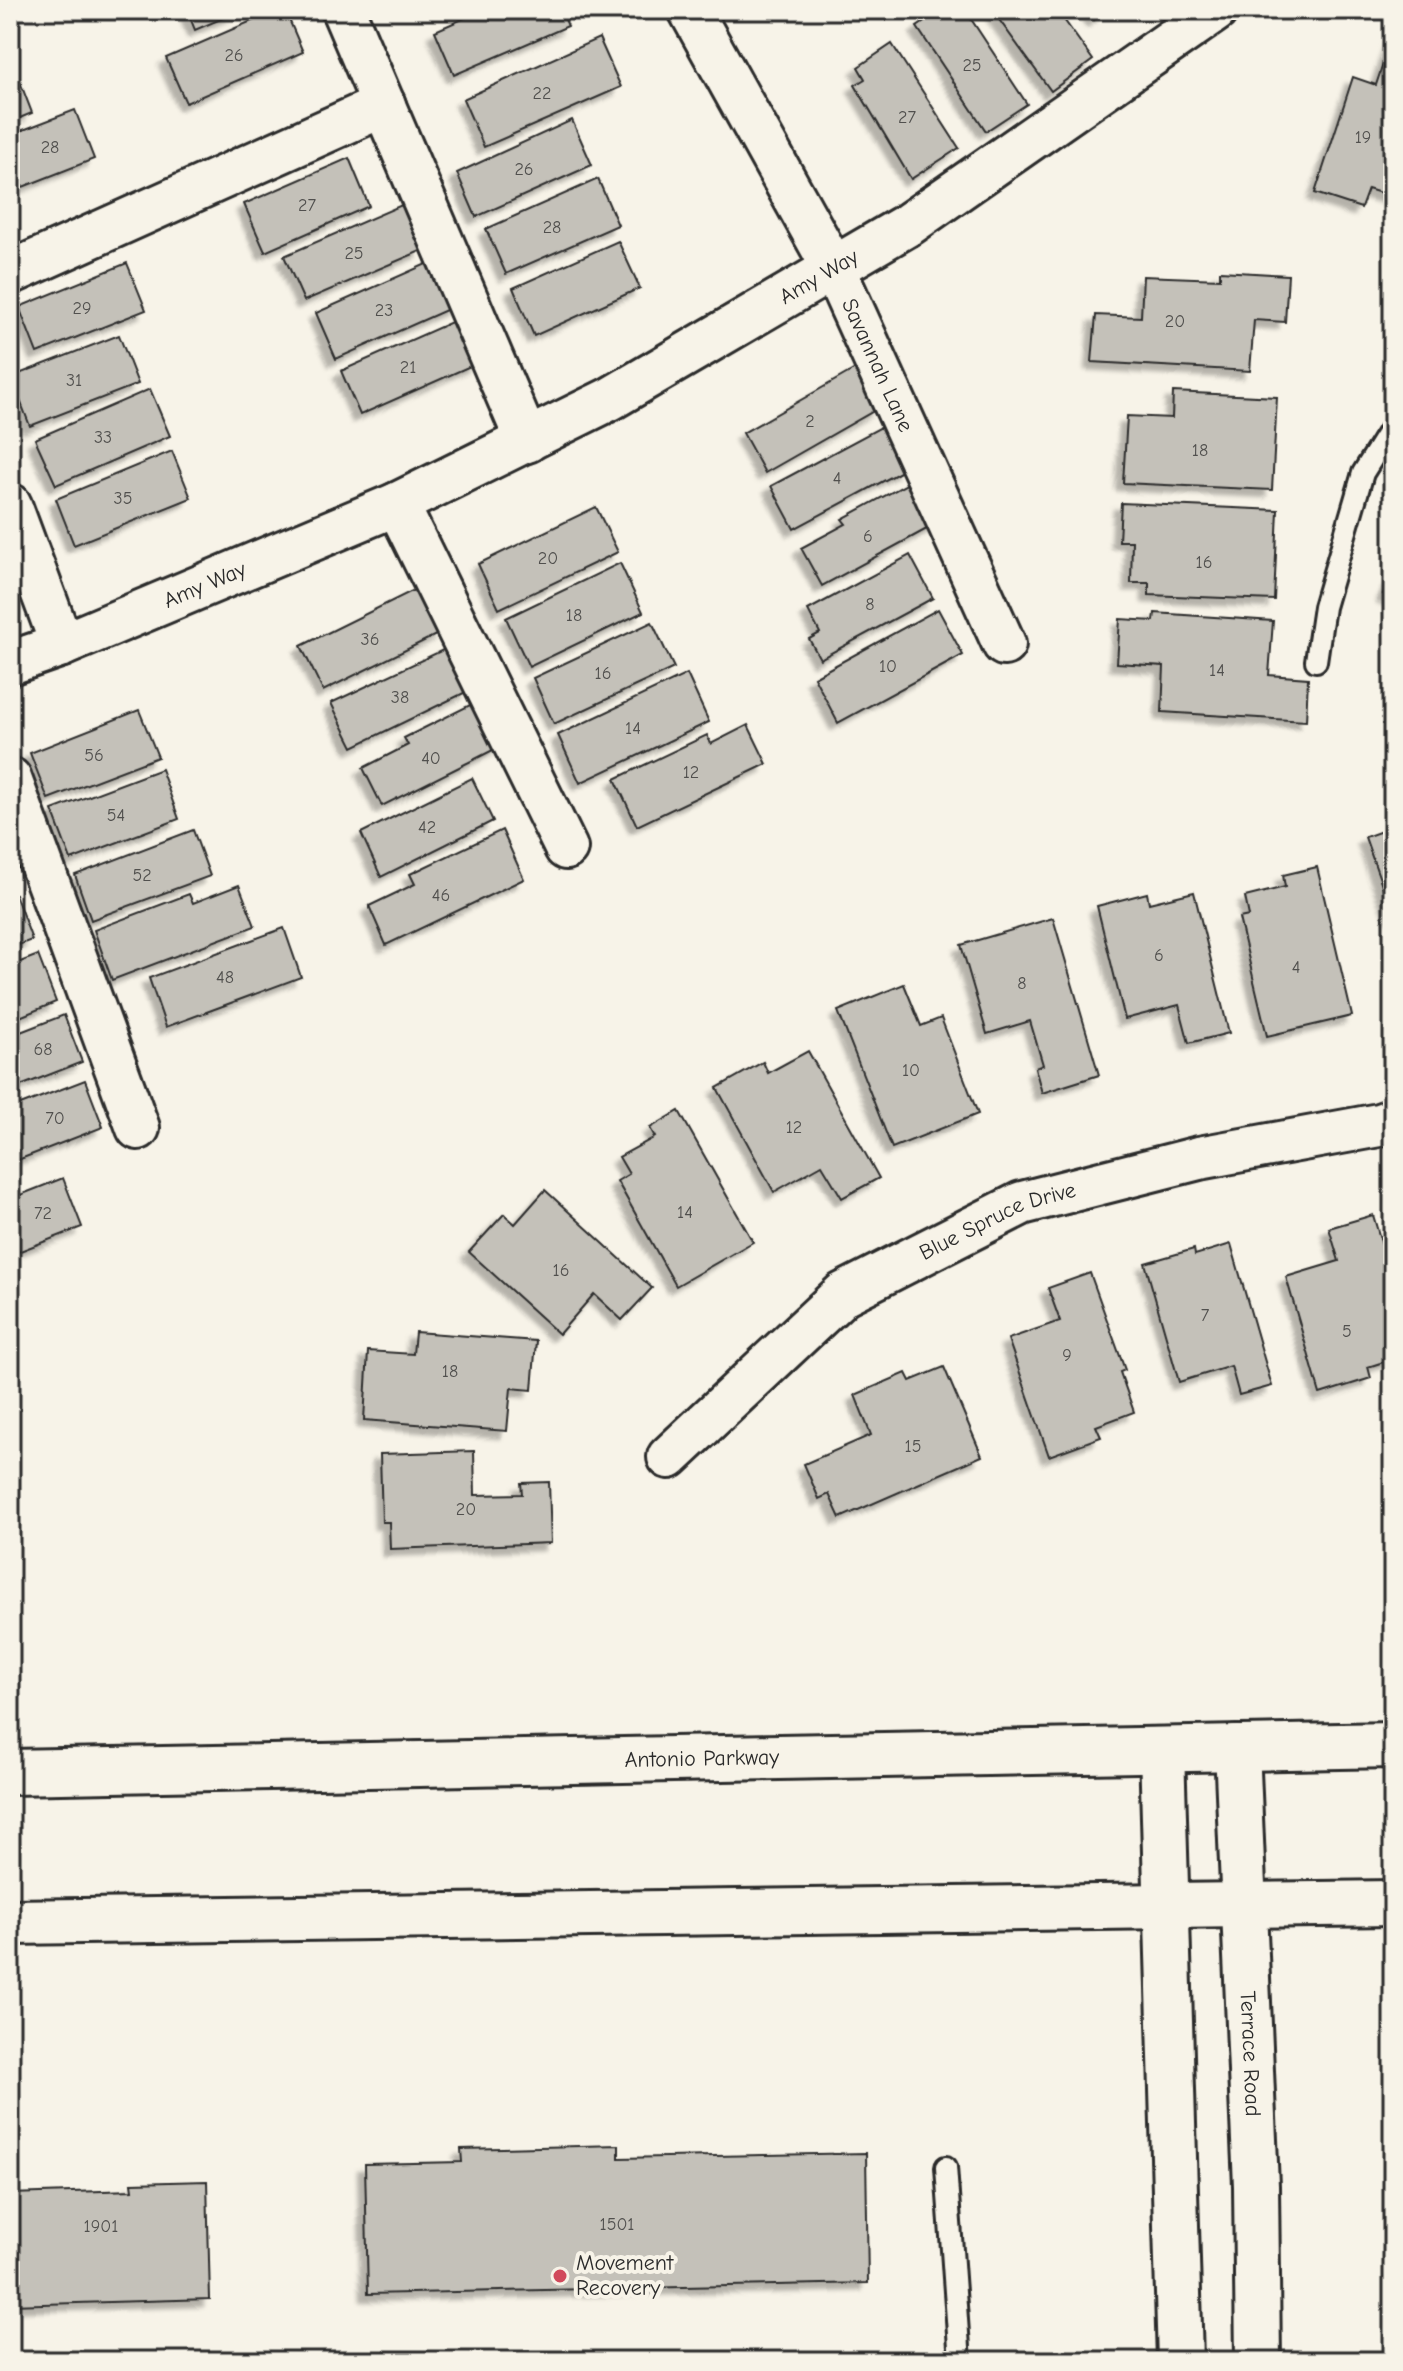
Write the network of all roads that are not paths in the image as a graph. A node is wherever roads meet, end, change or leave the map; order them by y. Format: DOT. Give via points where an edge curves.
graph roads {
  1 [pos="343,10"];
  2 [pos="690,10"];
  3 [pos="1216,10"];
  4 [pos="384,105"];
  5 [pos="834,269"];
  6 [pos="10,273"];
  7 [pos="1393,425"];
  8 [pos="527,441"];
  9 [pos="397,504"];
  10 [pos="10,505"];
  11 [pos="1004,644"];
  12 [pos="62,645"];
  13 [pos="1316,661"];
  14 [pos="10,663"];
  15 [pos="10,779"];
  16 [pos="566,848"];
  17 [pos="1393,1120"];
  18 [pos="138,1128"];
  19 [pos="669,1457"];
  20 [pos="1393,1745"];
  21 [pos="1237,1748"];
  22 [pos="1162,1750"];
  23 [pos="10,1772"];
  24 [pos="1393,1903"];
  25 [pos="1165,1907"];
  26 [pos="1243,1908"];
  27 [pos="10,1922"];
  28 [pos="946,2167"];
  29 [pos="960,2361"];
  30 [pos="1180,2361"];
  31 [pos="1258,2361"];
  1 -- 4 [label="street"];
  2 -- 5 [label="street, Savannah Lane"];
  3 -- 5 [label="street, Amy Way" via="934,207"];
  4 -- 6 [label="street"];
  4 -- 8 [label="street"];
  5 -- 8 [label="street, Amy Way"];
  5 -- 11 [label="street, Savannah Lane"];
  7 -- 13 [label="lane" via="1363,473 1324,607"];
  8 -- 9 [label="street, Amy Way"];
  9 -- 12 [label="street, Amy Way"];
  9 -- 16 [label="street"];
  10 -- 12 [label="street"];
  12 -- 14 [label="street, Amy Way"];
  15 -- 18 [label="street"];
  17 -- 19 [label="street, Blue Spruce Drive" via="1199,1158 1022,1203 843,1294"];
  20 -- 21 [label="main road, Antonio Parkway"];
  21 -- 22 [label="main road, Antonio Parkway"];
  21 -- 26 [label="main road, Terrace Road"];
  22 -- 23 [label="main road, Antonio Parkway"];
  22 -- 25 [label="main road"];
  24 -- 26 [label="main road"];
  25 -- 26 [label="main road"];
  25 -- 27 [label="main road"];
  25 -- 30 [label="main road"];
  26 -- 31 [label="main road, Terrace Road"];
  28 -- 29 [label="lane"];
}
